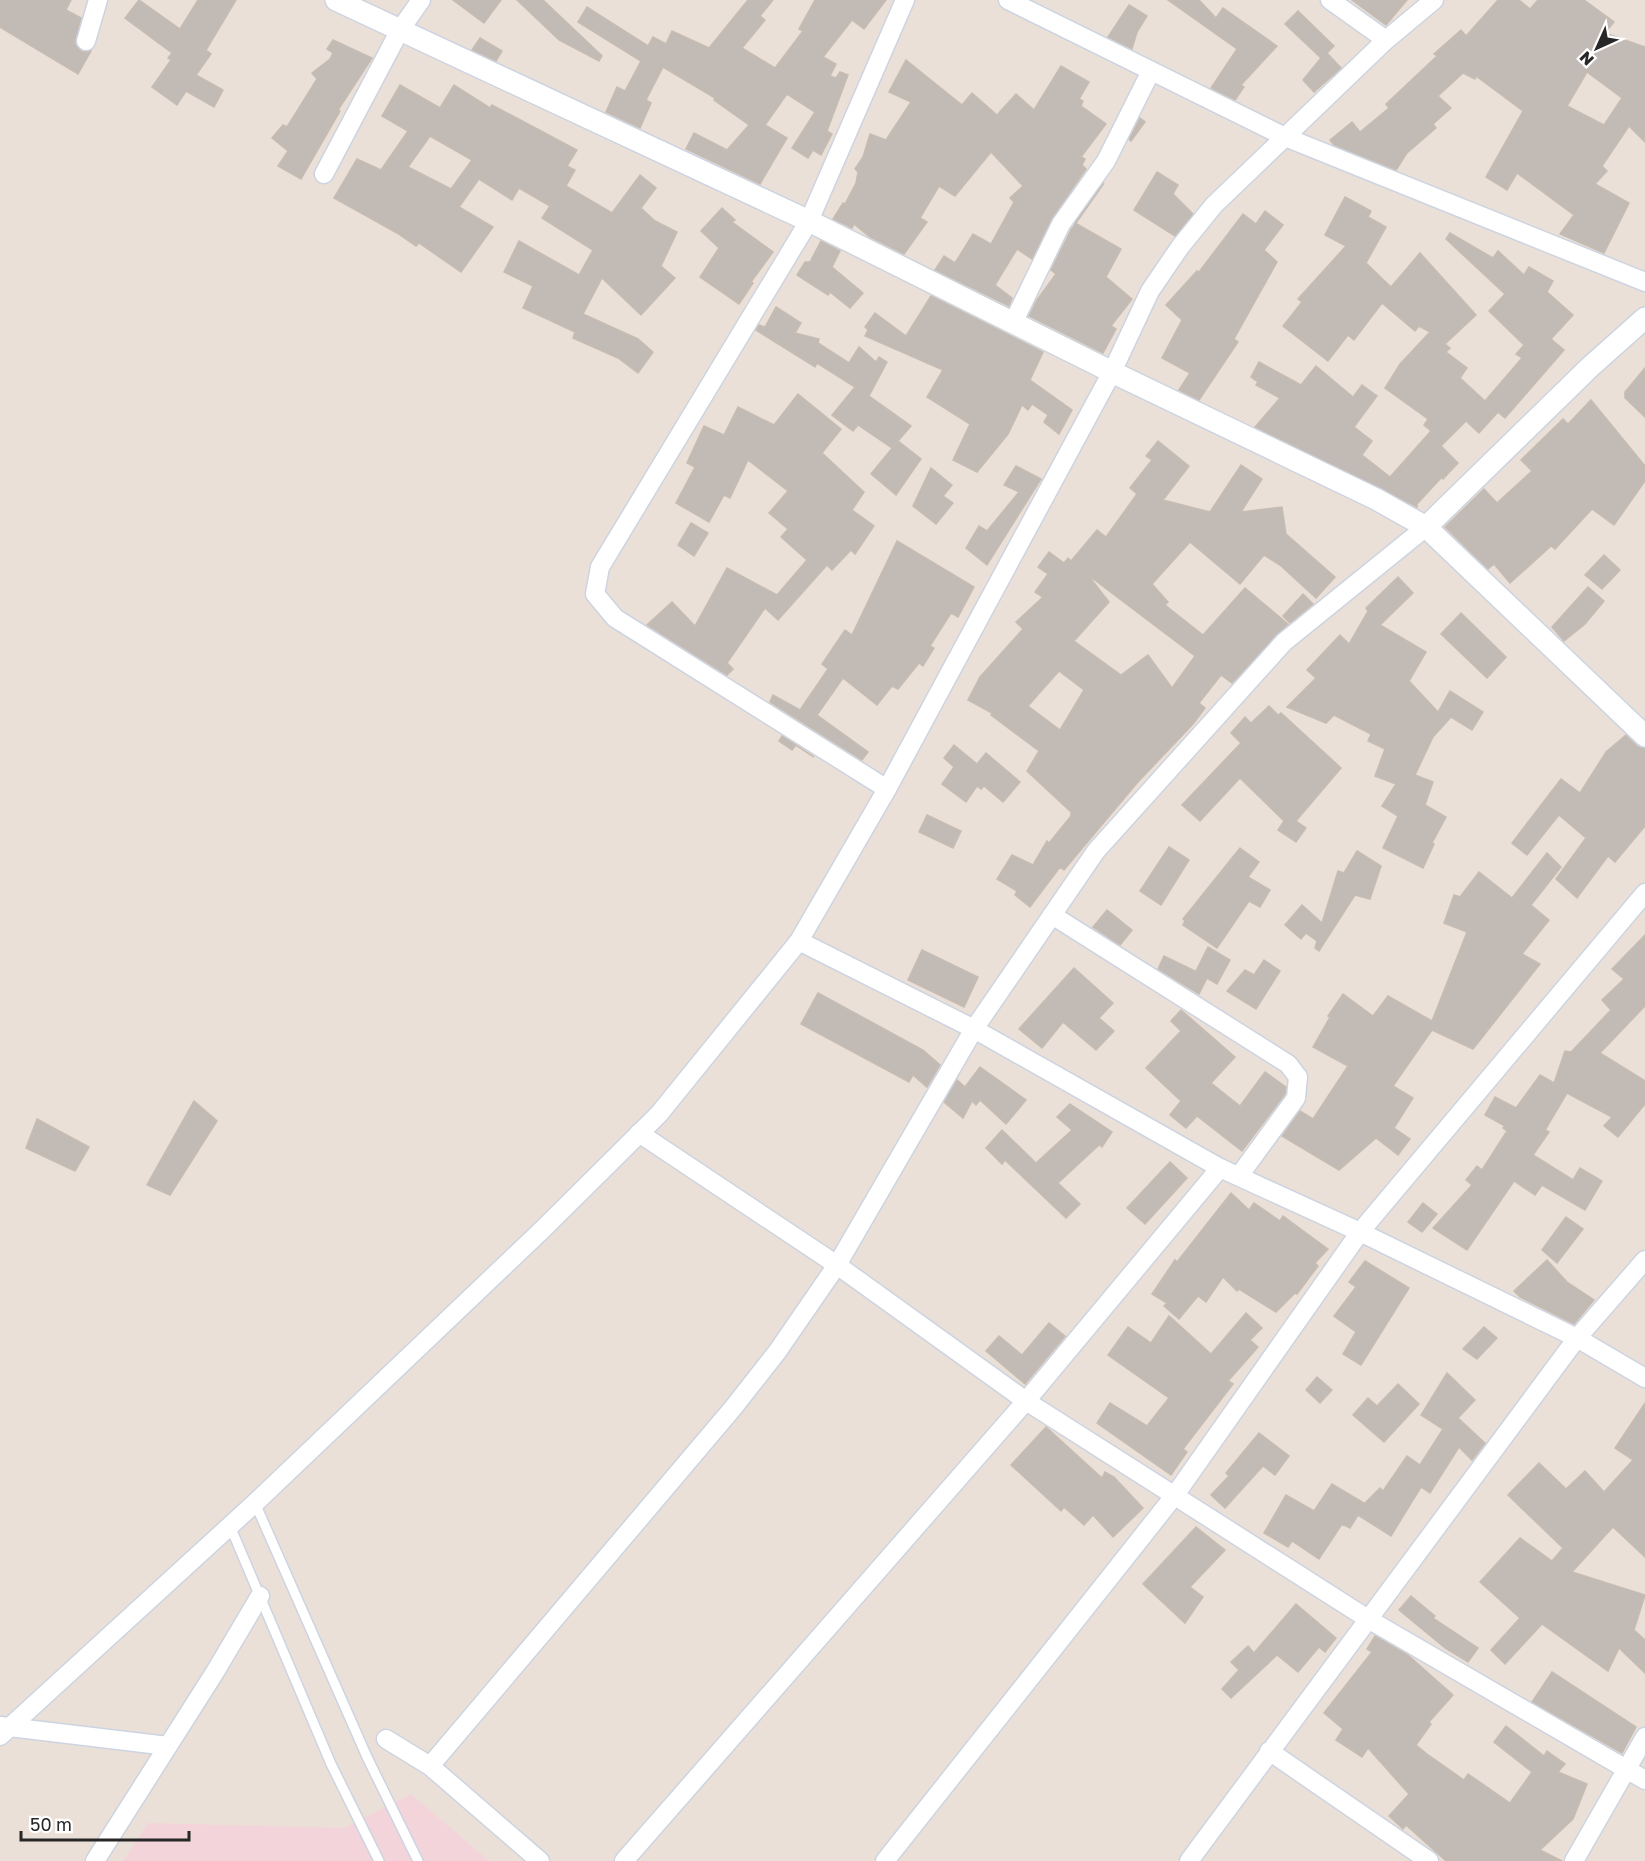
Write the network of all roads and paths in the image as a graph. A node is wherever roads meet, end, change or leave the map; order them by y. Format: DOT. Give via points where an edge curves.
graph roads {
  1 [pos="98,0"];
  2 [pos="336,0"];
  3 [pos="421,0"];
  4 [pos="905,0"];
  5 [pos="1008,0"];
  6 [pos="1330,0"];
  7 [pos="1434,0"];
  8 [pos="400,30"];
  9 [pos="1386,40"];
  10 [pos="86,41"];
  11 [pos="1151,70"];
  12 [pos="1285,137"];
  13 [pos="324,174"];
  14 [pos="809,220"];
  15 [pos="1645,282"];
  16 [pos="1645,318"];
  17 [pos="1013,323"];
  18 [pos="1112,372"];
  19 [pos="1426,527"];
  20 [pos="1645,736"];
  21 [pos="887,789"];
  22 [pos="1645,893"];
  23 [pos="1052,915"];
  24 [pos="800,941"];
  25 [pos="974,1029"];
  26 [pos="639,1133"];
  27 [pos="1220,1168"];
  28 [pos="1239,1176"];
  29 [pos="1360,1232"];
  30 [pos="1645,1260"];
  31 [pos="837,1265"];
  32 [pos="1577,1338"];
  33 [pos="1645,1378"];
  34 [pos="1026,1401"];
  35 [pos="1175,1495"];
  36 [pos="255,1503"];
  37 [pos="230,1526"];
  38 [pos="260,1596"];
  39 [pos="1368,1618"];
  40 [pos="2,1730"];
  41 [pos="1645,1737"];
  42 [pos="386,1738"];
  43 [pos="168,1746"];
  44 [pos="1269,1751"];
  45 [pos="430,1766"];
  46 [pos="1626,1769"];
  47 [pos="1645,1780"];
  48 [pos="95,1861"];
  49 [pos="379,1861"];
  50 [pos="418,1861"];
  51 [pos="540,1861"];
  52 [pos="626,1861"];
  53 [pos="885,1861"];
  54 [pos="1189,1861"];
  55 [pos="1429,1861"];
  56 [pos="1574,1861"];
  1 -- 10 [label="street"];
  2 -- 8 [label="street"];
  3 -- 8 [label="street"];
  4 -- 14 [label="street"];
  5 -- 11 [label="street"];
  6 -- 9 [label="street"];
  7 -- 9 [label="street"];
  8 -- 13 [label="street"];
  8 -- 14 [label="street"];
  9 -- 12 [label="street"];
  11 -- 12 [label="street"];
  11 -- 17 [label="street" via="1106,161 1061,224"];
  12 -- 15 [label="street"];
  12 -- 18 [label="street" via="1215,205 1180,247 1150,291"];
  14 -- 17 [label="street"];
  14 -- 21 [label="street" via="600,567 595,594 615,618"];
  16 -- 19 [label="street" via="1590,366"];
  17 -- 18 [label="street"];
  18 -- 19 [label="street"];
  18 -- 21 [label="street"];
  19 -- 20 [label="street"];
  19 -- 23 [label="street" via="1284,642 1096,851"];
  21 -- 24 [label="street"];
  22 -- 29 [label="street"];
  23 -- 25 [label="street"];
  23 -- 28 [label="street" via="1288,1064 1298,1077 1296,1098"];
  24 -- 25 [label="street"];
  24 -- 26 [label="street" via="659,1114"];
  25 -- 27 [label="street"];
  25 -- 31 [label="street"];
  26 -- 31 [label="street"];
  26 -- 36 [label="street"];
  27 -- 28 [label="street"];
  27 -- 34 [label="street"];
  28 -- 29 [label="street"];
  29 -- 32 [label="street"];
  29 -- 35 [label="street"];
  30 -- 32 [label="street"];
  31 -- 34 [label="street"];
  31 -- 45 [label="street" via="733,1408"];
  32 -- 33 [label="street"];
  32 -- 39 [label="street"];
  34 -- 35 [label="street"];
  34 -- 52 [label="street"];
  35 -- 39 [label="street"];
  35 -- 53 [label="street"];
  36 -- 37 [label="street"];
  36 -- 50 [label="lane"];
  37 -- 38 [label="lane"];
  37 -- 40 [label="street"];
  38 -- 43 [label="street"];
  38 -- 49 [label="lane" via="331,1764"];
  39 -- 44 [label="street"];
  39 -- 46 [label="street"];
  40 -- 43 [label="street"];
  41 -- 46 [label="street"];
  42 -- 45 [label="street"];
  43 -- 48 [label="street"];
  44 -- 54 [label="street"];
  44 -- 55 [label="street"];
  45 -- 51 [label="street"];
  46 -- 47 [label="street"];
  46 -- 56 [label="street"];
}
